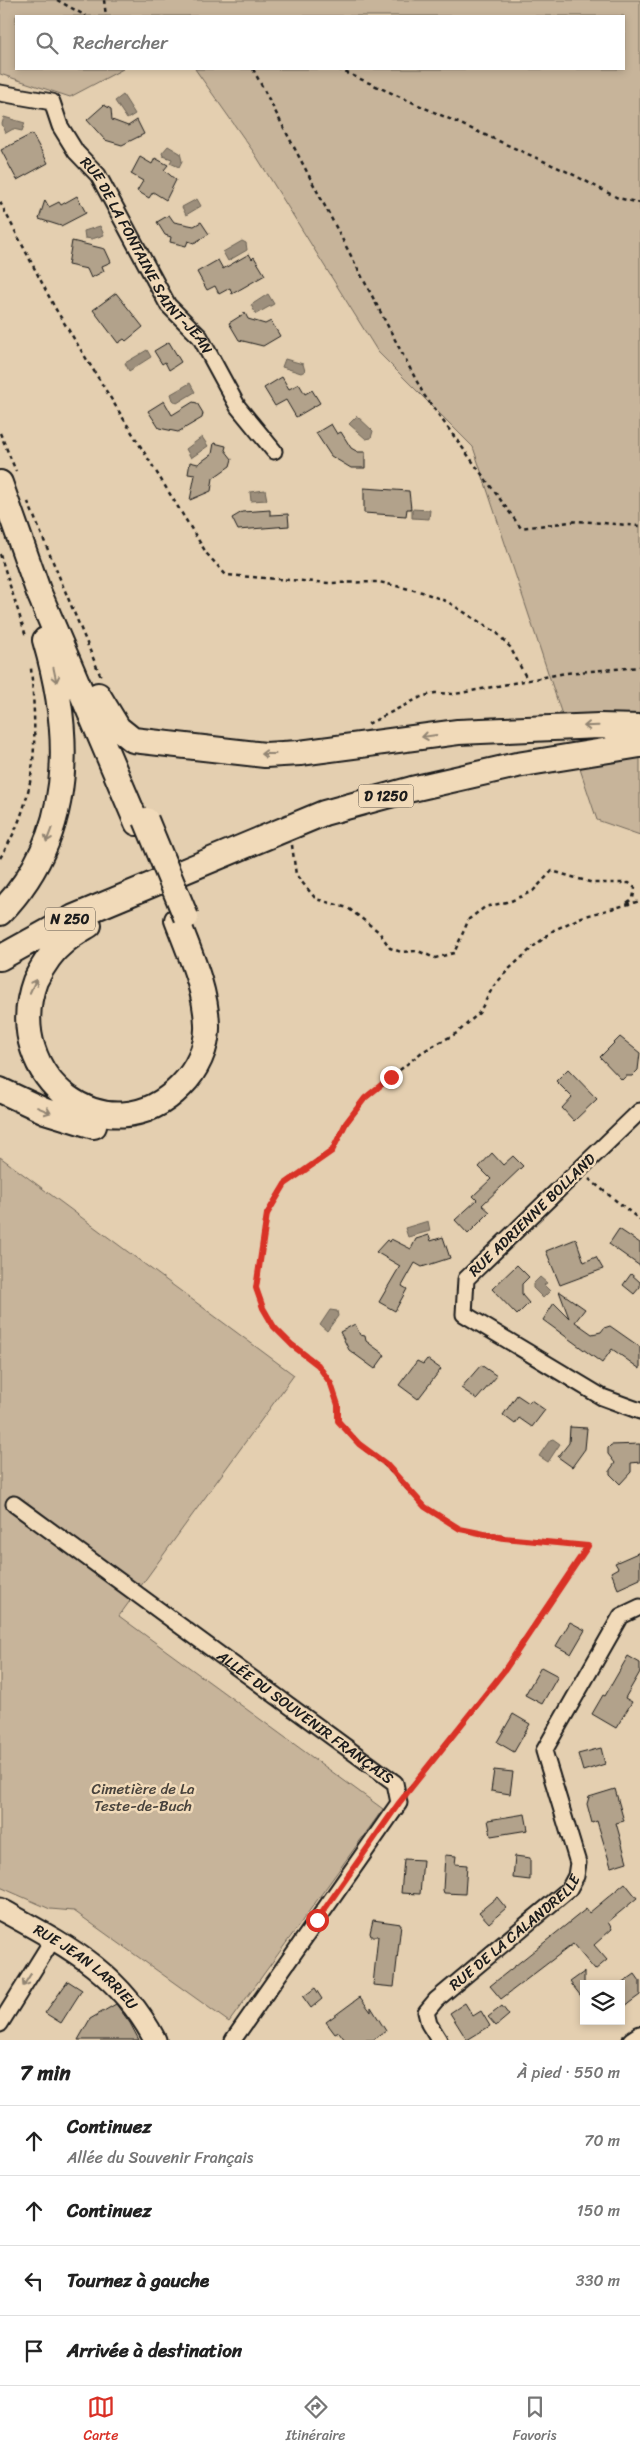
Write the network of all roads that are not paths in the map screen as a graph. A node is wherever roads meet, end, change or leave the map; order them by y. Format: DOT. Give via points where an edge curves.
graph roads {
  1 [pos="0,92"];
  2 [pos="274,451"];
  3 [pos="9,481"];
  4 [pos="16,526"];
  5 [pos="39,593"];
  6 [pos="101,689"];
  7 [pos="640,727"];
  8 [pos="640,744"];
  9 [pos="142,821"];
  10 [pos="144,888"];
  11 [pos="0,913"];
  12 [pos="182,919"];
  13 [pos="0,958"];
  14 [pos="0,1090"];
  15 [pos="640,1111"];
  16 [pos="640,1411"];
  17 [pos="14,1504"];
  18 [pos="640,1607"];
  19 [pos="0,1910"];
  20 [pos="53,1939"];
  21 [pos="0,2024"];
  22 [pos="640,2034"];
  23 [pos="156,2040"];
  24 [pos="233,2040"];
  25 [pos="439,2040"];
  26 [pos="631,2040"];
  1 -- 2 [label="street, RUE DE LA FONTAINE SAINT-JEAN" via="52,102 60,126 76,152 98,175 168,305 200,337 238,407"];
  3 -- 4 [label="main road"];
  4 -- 5 [label="main road"];
  4 -- 6 [label="main road"];
  5 -- 9 [label="main road"];
  5 -- 11 [label="main road, one-way" via="42,630 63,725 62,777 56,817 39,861"];
  7 -- 6 [label="main road, one-way" via="458,732 265,755 133,740 118,728"];
  6 -- 9 [label="main road"];
  8 -- 10 [label="main road, D 1250" via="517,765 324,813"];
  9 -- 12 [label="main road, bridge"];
  12 -- 10 [label="main road, one-way" via="204,1000 207,1028 202,1054 191,1076 172,1096 152,1107 106,1114 75,1105 46,1083 31,1059 23,1018 30,993 43,966 63,942"];
  10 -- 13 [label="main road, N 250" via="74,917"];
  14 -- 12 [label="main road, one-way" via="45,1111 100,1128 146,1125 190,1099 203,1085 211,1069 220,1030 217,998 203,956"];
  15 -- 16 [label="street, RUE ADRIENNE BOLLAND" via="466,1279 464,1314 602,1397"];
  17 -- 24 [label="street, ALLÉE DU SOUVENIR FRANÇAIS" via="395,1783 399,1803"];
  18 -- 25 [label="street, RUE DE LA CALANDRELLE" via="621,1616 544,1751 578,1863 576,1876 569,1889 436,2000 426,2012"];
  19 -- 20 [label="street, RUE JEAN LARRIEU"];
  20 -- 21 [label="street, one-way"];
  20 -- 23 [label="street, RUE JEAN LARRIEU" via="87,1959 114,1983"];
  22 -- 26 [label="street"];
}
